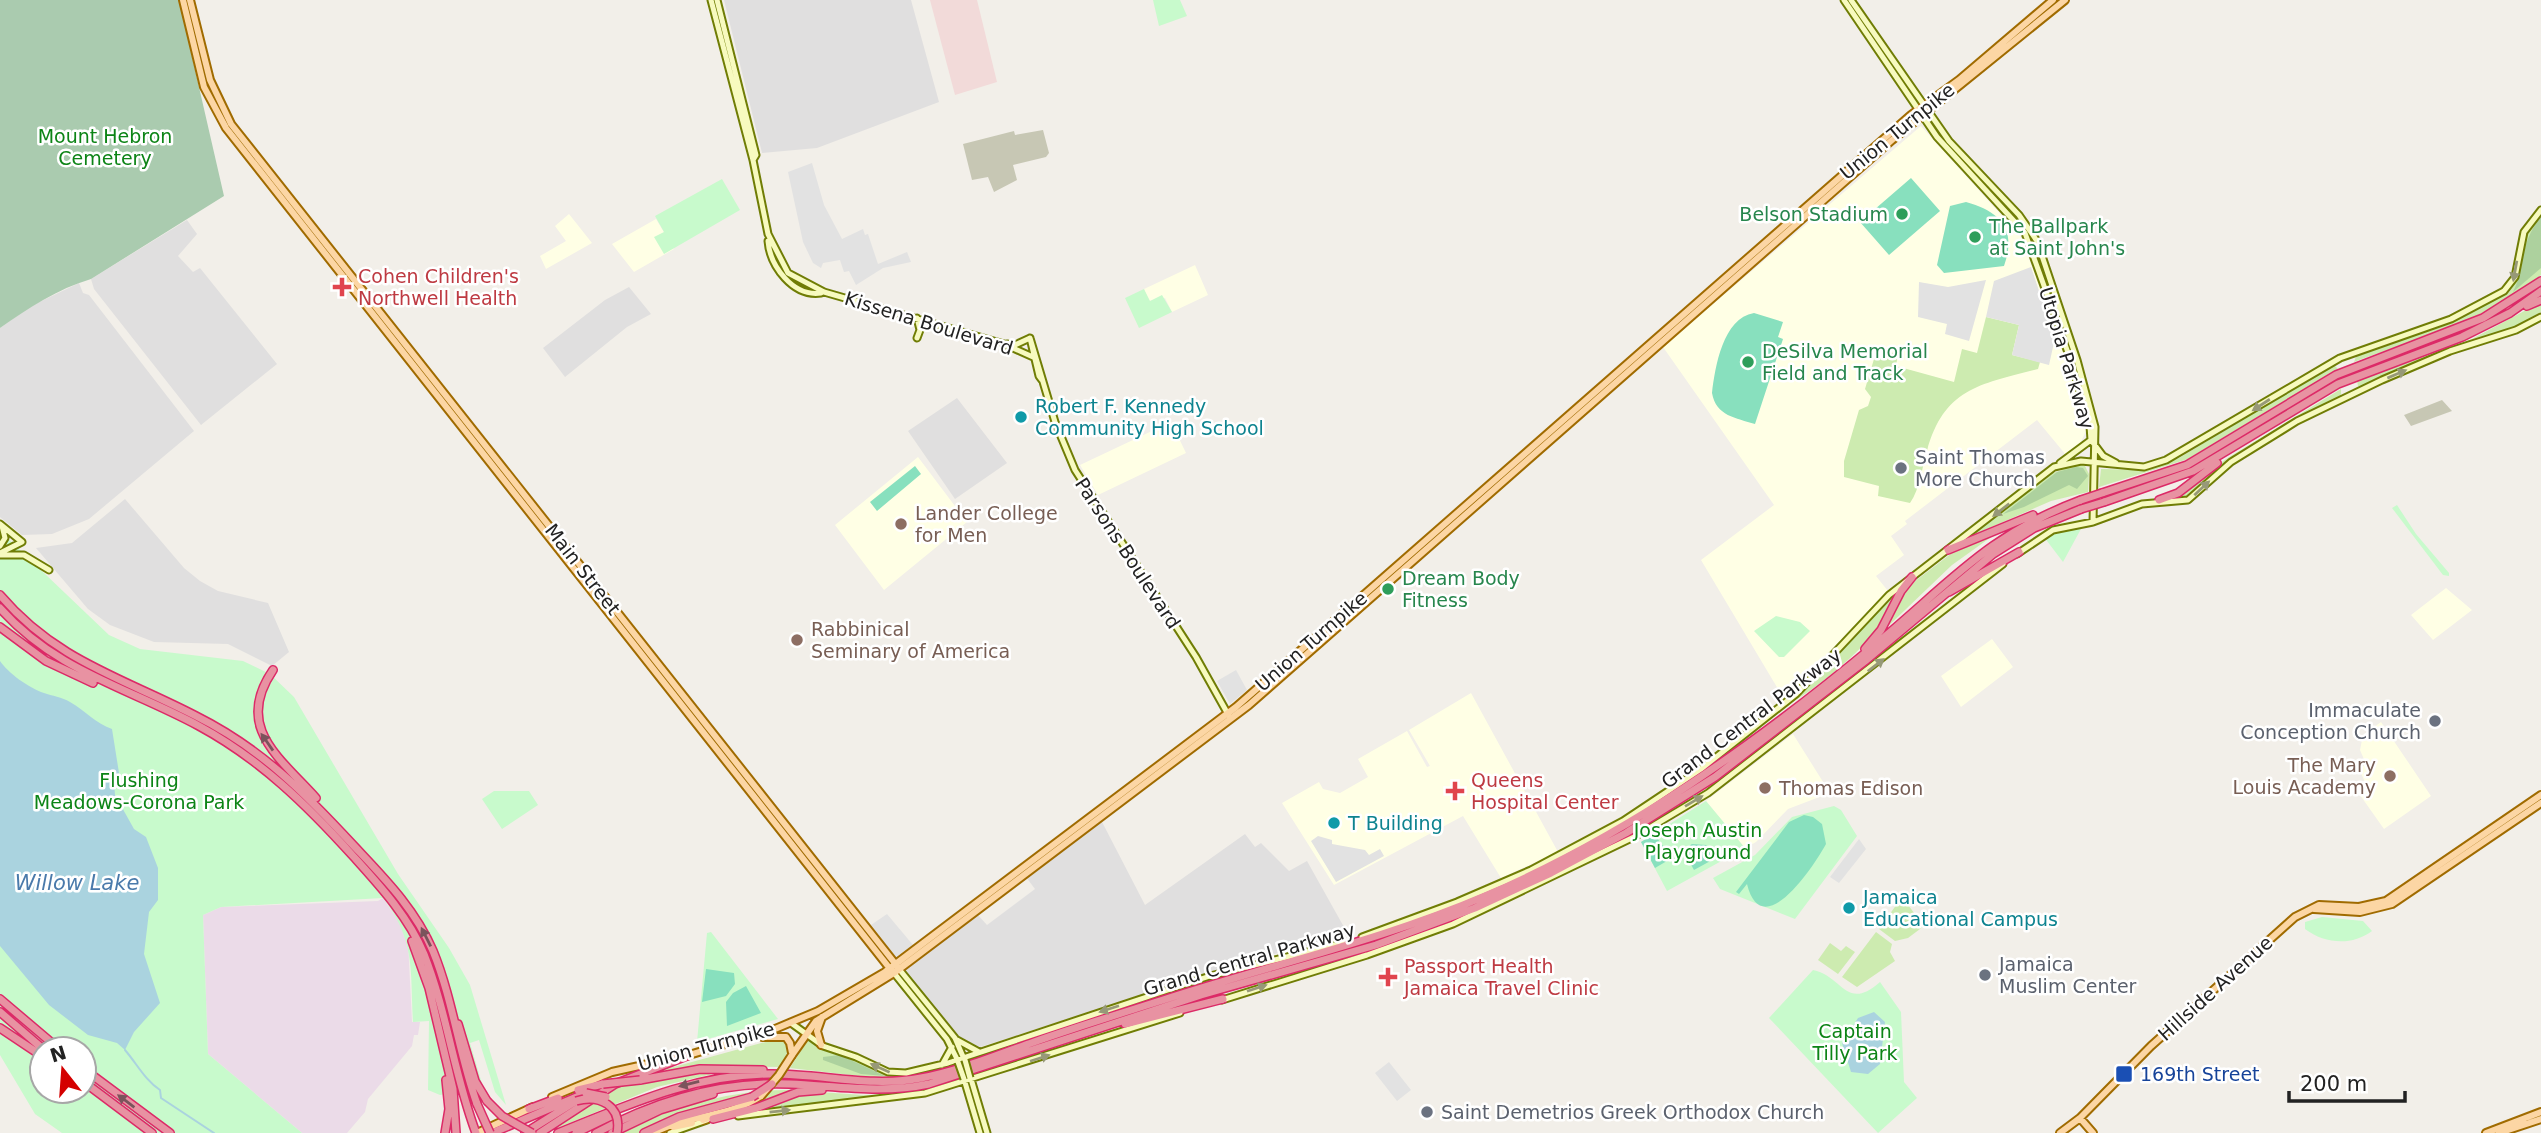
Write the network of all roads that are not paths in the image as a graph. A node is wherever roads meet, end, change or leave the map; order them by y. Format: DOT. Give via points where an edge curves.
graph roads {
  1 [pos="183,0"];
  2 [pos="190,0"];
  3 [pos="711,0"];
  4 [pos="717,0"];
  5 [pos="1844,0"];
  6 [pos="1851,0"];
  7 [pos="2053,0"];
  8 [pos="2065,0"];
  9 [pos="1924,111"];
  10 [pos="753,160"];
  11 [pos="2541,210"];
  12 [pos="2541,281"];
  13 [pos="2541,291"];
  14 [pos="2541,300"];
  15 [pos="2510,313"];
  16 [pos="2541,317"];
  17 [pos="917,318"];
  18 [pos="917,338"];
  19 [pos="1030,338"];
  20 [pos="1004,344"];
  21 [pos="1033,357"];
  22 [pos="2357,371"];
  23 [pos="2337,379"];
  24 [pos="1042,380"];
  25 [pos="2279,418"];
  26 [pos="2091,440"];
  27 [pos="2094,447"];
  28 [pos="2094,463"];
  29 [pos="2054,467"];
  30 [pos="2133,468"];
  31 [pos="2160,500"];
  32 [pos="2054,510"];
  33 [pos="2093,522"];
  34 [pos="1,525"];
  35 [pos="22,542"];
  36 [pos="0,546"];
  37 [pos="1948,550"];
  38 [pos="2019,552"];
  39 [pos="0,554"];
  40 [pos="49,570"];
  41 [pos="1912,577"];
  42 [pos="0,595"];
  43 [pos="1937,599"];
  44 [pos="0,608"];
  45 [pos="0,627"];
  46 [pos="1855,660"];
  47 [pos="273,670"];
  48 [pos="127,693"];
  49 [pos="1229,716"];
  50 [pos="2541,795"];
  51 [pos="2532,801"];
  52 [pos="2541,803"];
  53 [pos="2513,822"];
  54 [pos="376,867"];
  55 [pos="2317,909"];
  56 [pos="404,917"];
  57 [pos="894,968"];
  58 [pos="0,999"];
  59 [pos="1223,999"];
  60 [pos="449,1000"];
  61 [pos="0,1012"];
  62 [pos="807,1016"];
  63 [pos="822,1017"];
  64 [pos="791,1023"];
  65 [pos="811,1025"];
  66 [pos="0,1028"];
  67 [pos="805,1033"];
  68 [pos="42,1035"];
  69 [pos="28,1036"];
  70 [pos="1073,1036"];
  71 [pos="748,1038"];
  72 [pos="955,1038"];
  73 [pos="821,1045"];
  74 [pos="28,1047"];
  75 [pos="952,1047"];
  76 [pos="689,1052"];
  77 [pos="980,1052"];
  78 [pos="792,1055"];
  79 [pos="961,1060"];
  80 [pos="942,1065"];
  81 [pos="805,1076"];
  82 [pos="98,1079"];
  83 [pos="968,1080"];
  84 [pos="772,1084"];
  85 [pos="818,1086"];
  86 [pos="854,1088"];
  87 [pos="666,1090"];
  88 [pos="98,1092"];
  89 [pos="757,1096"];
  90 [pos="452,1100"];
  91 [pos="746,1104"];
  92 [pos="529,1109"];
  93 [pos="2541,1112"];
  94 [pos="2080,1118"];
  95 [pos="713,1119"];
  96 [pos="2541,1119"];
  97 [pos="703,1120"];
  98 [pos="692,1123"];
  99 [pos="152,1133"];
  100 [pos="170,1133"];
  101 [pos="445,1133"];
  102 [pos="456,1133"];
  103 [pos="476,1133"];
  104 [pos="491,1133"];
  105 [pos="525,1133"];
  106 [pos="531,1133"];
  107 [pos="540,1133"];
  108 [pos="558,1133"];
  109 [pos="576,1133"];
  110 [pos="596,1133"];
  111 [pos="617,1133"];
  112 [pos="644,1133"];
  113 [pos="654,1133"];
  114 [pos="670,1133"];
  115 [pos="980,1133"];
  116 [pos="987,1133"];
  117 [pos="2060,1133"];
  118 [pos="2093,1133"];
  119 [pos="2486,1133"];
  120 [pos="2499,1133"];
  1 -- 57 [label="main road, Main Street" via="204,87 226,128"];
  2 -- 57 [label="main road, Main Street" via="209,80 231,124"];
  3 -- 10 [label="main road, Kissena Boulevard"];
  4 -- 10 [label="main road, Kissena Boulevard"];
  5 -- 9 [label="main road, Utopia Parkway"];
  6 -- 9 [label="main road, Utopia Parkway"];
  7 -- 9 [label="main road, Union Turnpike"];
  8 -- 9 [label="main road, Union Turnpike"];
  9 -- 26 [label="main road, Utopia Parkway" via="1952,155 2025,233 2071,361"];
  9 -- 27 [label="main road, Utopia Parkway" via="2037,241 2077,360 2095,427"];
  9 -- 49 [label="main road, Union Turnpike"];
  10 -- 17 [label="main road, Kissena Boulevard" via="770,253 780,273 807,291"];
  11 -- 30 [label="main road, Grand Central Parkway, one-way" via="2524,232 2515,277 2504,291 2451,319 2340,358 2181,453"];
  12 -- 22 [label="highway, Grand Central Parkway" via="2483,318"];
  13 -- 15 [label="highway, Grand Central Parkway"];
  14 -- 15 [label="highway"];
  15 -- 22 [label="highway, Grand Central Parkway" via="2462,337"];
  31 -- 16 [label="main road, Grand Central Parkway, one-way" via="2188,500 2231,461 2297,421 2405,370"];
  17 -- 18 [label="main road"];
  17 -- 20 [label="main road, Kissena Boulevard"];
  19 -- 20 [label="main road" via="1016,345"];
  19 -- 21 [label="main road, Parsons Boulevard"];
  19 -- 24 [label="main road, Parsons Boulevard"];
  20 -- 21 [label="main road, Kissena Boulevard"];
  21 -- 24 [label="main road, Parsons Boulevard"];
  22 -- 23 [label="highway, Grand Central Parkway"];
  23 -- 25 [label="highway, Grand Central Parkway"];
  23 -- 32 [label="highway, Grand Central Parkway, bridge" via="2187,465"];
  24 -- 49 [label="main road, Parsons Boulevard" via="1079,478"];
  25 -- 31 [label="highway" via="2187,486"];
  25 -- 43 [label="highway, Grand Central Parkway, bridge" via="2193,471 2081,509 2015,539"];
  26 -- 27 [label="main road, Utopia Parkway"];
  26 -- 29 [label="main road"];
  27 -- 28 [label="main road, Utopia Parkway"];
  27 -- 30 [label="main road" via="2114,463"];
  28 -- 29 [label="main road, Grand Central Parkway"];
  28 -- 30 [label="main road, Grand Central Parkway"];
  28 -- 33 [label="main road, Utopia Parkway"];
  29 -- 37 [label="main road, Grand Central Parkway, one-way"];
  31 -- 33 [label="main road, Grand Central Parkway"];
  32 -- 37 [label="highway"];
  32 -- 46 [label="highway, Grand Central Parkway" via="1965,564"];
  33 -- 38 [label="main road, Grand Central Parkway" via="2053,530"];
  34 -- 35 [label="main road"];
  34 -- 36 [label="main road" via="5,538"];
  35 -- 36 [label="main road"];
  35 -- 39 [label="main road"];
  37 -- 41 [label="main road, Grand Central Parkway"];
  38 -- 43 [label="highway"];
  59 -- 38 [label="main road, Grand Central Parkway, one-way" via="1367,956 1453,924 1636,836 1729,777"];
  39 -- 40 [label="main road" via="24,555"];
  41 -- 46 [label="highway" via="1881,630"];
  41 -- 77 [label="main road, Grand Central Parkway, one-way" via="1872,610 1796,694 1738,741 1623,821 1562,854 1457,902 1352,941 1210,976"];
  42 -- 54 [label="highway" via="35,632 69,656 198,716 275,766"];
  43 -- 70 [label="highway, Grand Central Parkway" via="1715,778 1552,873 1386,942"];
  44 -- 48 [label="highway" via="56,658"];
  45 -- 48 [label="highway" via="28,650 76,676"];
  46 -- 81 [label="highway, Grand Central Parkway" via="1714,770 1635,820 1449,911 1362,943 1210,985 938,1074 888,1082"];
  54 -- 47 [label="highway, one-way" via="264,739 257,705"];
  48 -- 56 [label="highway" via="203,728 264,768 313,813"];
  49 -- 57 [label="main road, Union Turnpike"];
  50 -- 51 [label="main road, Hillside Avenue"];
  51 -- 53 [label="main road"];
  51 -- 55 [label="main road, Hillside Avenue" via="2386,901 2359,907 2319,905"];
  52 -- 53 [label="main road"];
  53 -- 55 [label="main road" via="2386,907 2360,912"];
  60 -- 54 [label="highway, one-way" via="421,926"];
  55 -- 94 [label="main road, Hillside Avenue" via="2295,917 2261,946"];
  56 -- 90 [label="highway" via="427,979"];
  56 -- 103 [label="highway" via="432,977"];
  57 -- 62 [label="main road, Union Turnpike"];
  57 -- 63 [label="main road, Union Turnpike"];
  57 -- 72 [label="main road, Main Street"];
  57 -- 75 [label="main road, Main Street"];
  58 -- 68 [label="highway"];
  59 -- 70 [label="highway"];
  83 -- 59 [label="main road, Grand Central Parkway, one-way"];
  60 -- 104 [label="highway, bridge" via="477,1104"];
  60 -- 106 [label="highway, bridge" via="475,1081 487,1101"];
  61 -- 69 [label="highway"];
  62 -- 64 [label="main road, Union Turnpike"];
  62 -- 65 [label="main road"];
  63 -- 65 [label="main road, Union Turnpike"];
  63 -- 73 [label="main road" via="817,1031"];
  64 -- 67 [label="main road, Grand Central Parkway"];
  64 -- 71 [label="main road, Union Turnpike"];
  65 -- 67 [label="main road, Union Turnpike"];
  66 -- 74 [label="highway"];
  67 -- 73 [label="main road, Grand Central Parkway"];
  67 -- 78 [label="main road, Union Turnpike"];
  70 -- 86 [label="highway, Grand Central Parkway" via="929,1084"];
  71 -- 76 [label="main road, Union Turnpike"];
  71 -- 78 [label="main road" via="783,1036"];
  72 -- 77 [label="main road"];
  72 -- 79 [label="main road, Main Street"];
  80 -- 73 [label="main road, Grand Central Parkway, one-way" via="892,1073"];
  75 -- 79 [label="main road, Main Street"];
  75 -- 80 [label="main road"];
  76 -- 92 [label="main road, Union Turnpike" via="605,1074"];
  76 -- 107 [label="highway" via="615,1084"];
  77 -- 79 [label="main road, Grand Central Parkway"];
  78 -- 84 [label="main road, Union Turnpike, bridge"];
  79 -- 80 [label="main road, Grand Central Parkway"];
  79 -- 83 [label="main road, Main Street, bridge"];
  81 -- 87 [label="highway, Grand Central Parkway, one-way" via="739,1075"];
  81 -- 92 [label="highway, bridge" via="772,1070 705,1069 603,1084"];
  100 -- 82 [label="highway, one-way"];
  95 -- 83 [label="main road, Grand Central Parkway, one-way" via="898,1098"];
  83 -- 115 [label="main road, Main Street"];
  83 -- 116 [label="main road, Main Street"];
  84 -- 89 [label="highway, bridge"];
  85 -- 86 [label="highway, Grand Central Parkway"];
  85 -- 110 [label="highway, Grand Central Parkway" via="744,1084 701,1091 652,1106"];
  85 -- 111 [label="highway" via="750,1088 709,1095 660,1110"];
  86 -- 95 [label="highway" via="799,1092"];
  87 -- 108 [label="highway, Grand Central Parkway"];
  87 -- 109 [label="highway"];
  88 -- 99 [label="highway"];
  89 -- 91 [label="main road"];
  89 -- 112 [label="highway" via="678,1117"];
  90 -- 101 [label="highway"];
  90 -- 102 [label="highway"];
  91 -- 97 [label="main road"];
  91 -- 113 [label="main road" via="693,1117"];
  92 -- 103 [label="main road, Union Turnpike"];
  93 -- 119 [label="main road"];
  94 -- 117 [label="main road, Hillside Avenue"];
  94 -- 118 [label="main road"];
  95 -- 97 [label="main road, Grand Central Parkway"];
  96 -- 120 [label="main road"];
  97 -- 98 [label="main road"];
  98 -- 113 [label="main road"];
  98 -- 114 [label="main road"];
  104 -- 111 [label="highway, bridge" via="586,1093 602,1095 614,1104 621,1116"];
  105 -- 111 [label="highway, bridge" via="576,1101 596,1098 609,1105 617,1118"];
}
